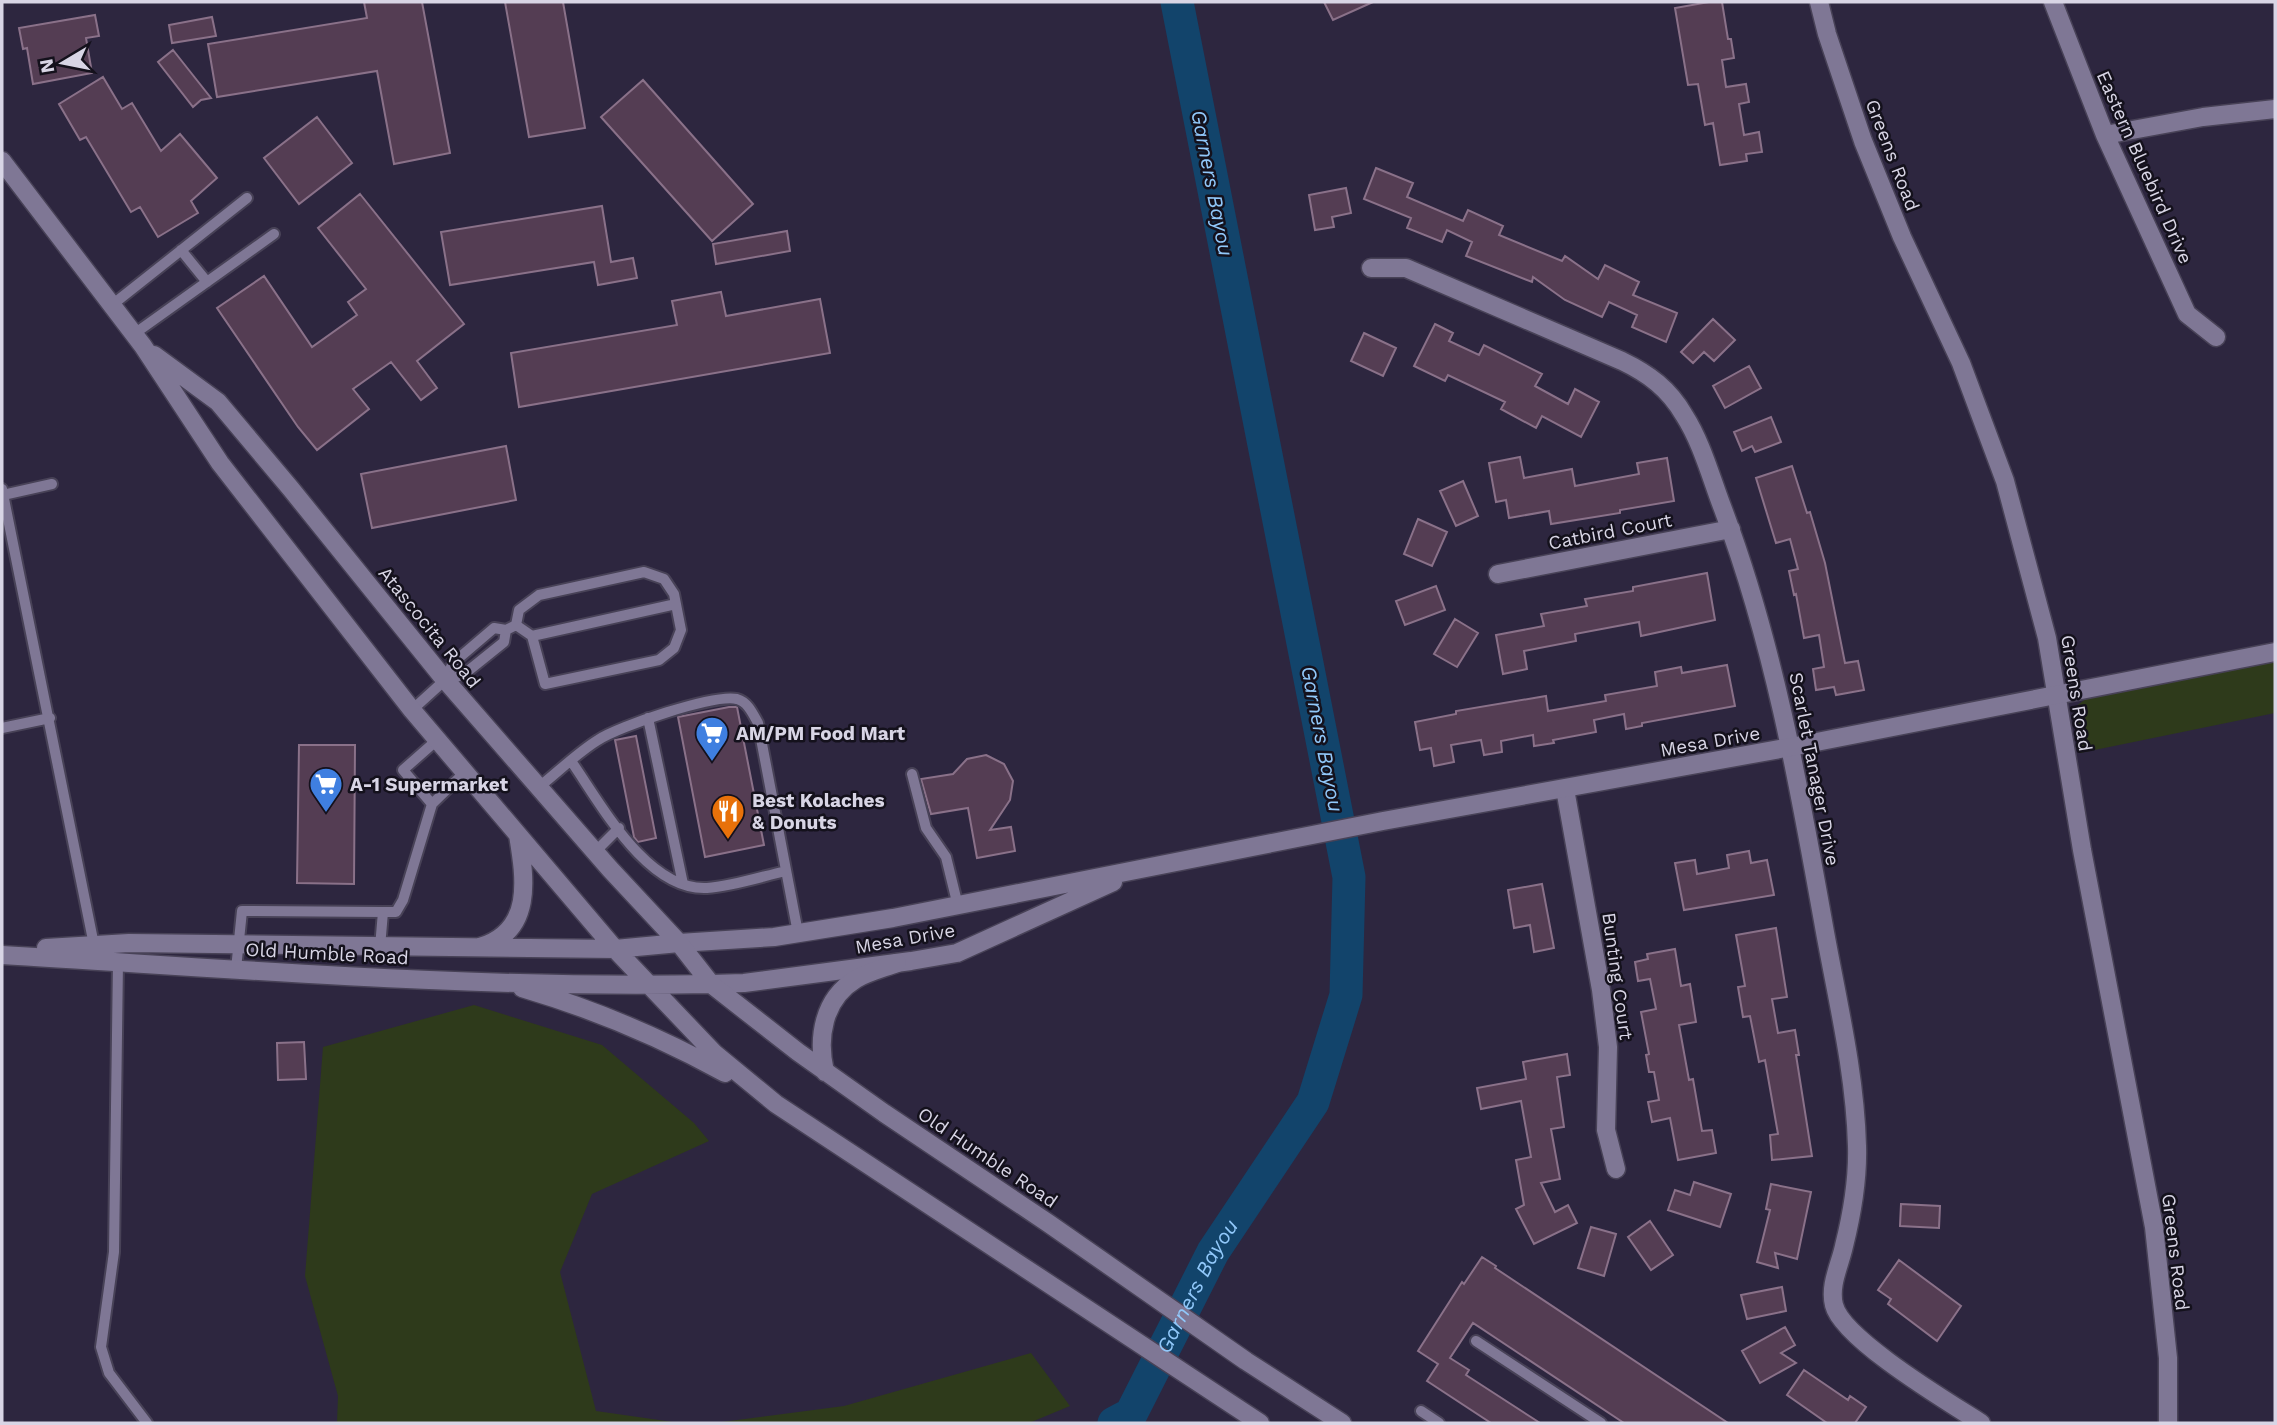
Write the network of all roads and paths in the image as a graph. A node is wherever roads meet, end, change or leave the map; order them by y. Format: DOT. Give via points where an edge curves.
graph roads {
  1 [pos="1819,2"];
  2 [pos="2053,2"];
  3 [pos="2275,109"];
  4 [pos="2105,135"];
  5 [pos="2,161"];
  6 [pos="247,198"];
  7 [pos="274,234"];
  8 [pos="181,250"];
  9 [pos="1371,268"];
  10 [pos="207,282"];
  11 [pos="112,305"];
  12 [pos="2216,337"];
  13 [pos="138,340"];
  14 [pos="52,484"];
  15 [pos="2,492"];
  16 [pos="1731,529"];
  17 [pos="1498,574"];
  18 [pos="676,604"];
  19 [pos="511,627"];
  20 [pos="532,636"];
  21 [pos="2275,652"];
  22 [pos="445,680"];
  23 [pos="2055,695"];
  24 [pos="412,710"];
  25 [pos="648,718"];
  26 [pos="50,719"];
  27 [pos="2,728"];
  28 [pos="438,740"];
  29 [pos="1791,747"];
  30 [pos="570,761"];
  31 [pos="465,772"];
  32 [pos="912,774"];
  33 [pos="539,787"];
  34 [pos="1565,789"];
  35 [pos="432,804"];
  36 [pos="619,828"];
  37 [pos="518,835"];
  38 [pos="595,852"];
  39 [pos="1151,866"];
  40 [pos="786,871"];
  41 [pos="683,884"];
  42 [pos="958,906"];
  43 [pos="383,912"];
  44 [pos="798,933"];
  45 [pos="679,943"];
  46 [pos="94,945"];
  47 [pos="238,945"];
  48 [pos="380,947"];
  49 [pos="474,948"];
  50 [pos="615,949"];
  51 [pos="2,953"];
  52 [pos="118,962"];
  53 [pos="897,963"];
  54 [pos="236,969"];
  55 [pos="498,982"];
  56 [pos="711,984"];
  57 [pos="650,985"];
  58 [pos="825,1072"];
  59 [pos="769,1097"];
  60 [pos="1616,1169"];
  61 [pos="1476,1341"];
  62 [pos="1421,1410"];
  63 [pos="1588,1420"];
  64 [pos="148,1423"];
  65 [pos="1260,1423"];
  66 [pos="1342,1423"];
  67 [pos="1439,1423"];
  68 [pos="1601,1423"];
  69 [pos="1981,1423"];
  70 [pos="2168,1423"];
  1 -- 23 [label="street, Greens Road" via="1863,141 1961,363 2004,481 2047,638"];
  2 -- 4 [label="street, Eastern Bluebird Drive"];
  3 -- 4 [label="street"];
  4 -- 12 [label="street, Eastern Bluebird Drive" via="2187,314"];
  5 -- 11 [label="street, Atascocita Road"];
  6 -- 8 [label="lane"];
  7 -- 10 [label="lane"];
  8 -- 10 [label="lane"];
  8 -- 11 [label="lane"];
  9 -- 16 [label="street, Scarlet Tanager Drive" via="1406,268 1645,372 1684,414"];
  10 -- 13 [label="lane"];
  11 -- 13 [label="street, Atascocita Road"];
  13 -- 22 [label="street, Atascocita Road" via="218,402"];
  13 -- 24 [label="street, Atascocita Road" via="220,463"];
  14 -- 15 [label="lane"];
  15 -- 26 [label="lane"];
  16 -- 17 [label="street, Catbird Court"];
  16 -- 29 [label="street, Scarlet Tanager Drive"];
  18 -- 19 [label="lane" via="664,579 644,572 539,595 519,610"];
  18 -- 20 [label="lane"];
  18 -- 20 [label="lane" via="681,630 674,648 659,660 545,684"];
  19 -- 20 [label="lane"];
  19 -- 22 [label="lane" via="504,642 463,675"];
  19 -- 22 [label="lane" via="494,628 453,663"];
  21 -- 23 [label="street, Mesa Drive"];
  22 -- 24 [label="lane"];
  22 -- 33 [label="street, Atascocita Road"];
  23 -- 29 [label="street, Mesa Drive"];
  23 -- 70 [label="street, Greens Road" via="2154,1227 2168,1358"];
  24 -- 28 [label="street, Atascocita Road"];
  25 -- 30 [label="lane" via="598,740"];
  25 -- 40 [label="lane" via="720,700 738,699 749,707 758,723"];
  25 -- 41 [label="lane"];
  26 -- 27 [label="lane"];
  26 -- 46 [label="lane"];
  28 -- 31 [label="street, Atascocita Road"];
  28 -- 35 [label="lane" via="403,770"];
  29 -- 34 [label="street, Mesa Drive"];
  29 -- 69 [label="street, Scarlet Tanager Drive" via="1856,1111 1854,1198 1833,1286 1834,1305 1867,1345"];
  30 -- 33 [label="lane"];
  30 -- 36 [label="lane"];
  31 -- 35 [label="lane"];
  31 -- 37 [label="street, Atascocita Road"];
  32 -- 42 [label="lane" via="926,828 946,857"];
  33 -- 38 [label="street, Atascocita Road"];
  34 -- 39 [label="street, Mesa Drive"];
  34 -- 60 [label="street, Bunting Court" via="1601,990 1608,1047 1606,1130"];
  35 -- 43 [label="lane" via="403,900 396,912"];
  36 -- 38 [label="lane"];
  36 -- 41 [label="lane" via="635,852"];
  37 -- 49 [label="street" via="524,870 518,916 500,937"];
  37 -- 50 [label="street, Atascocita Road"];
  38 -- 45 [label="street, Atascocita Road"];
  39 -- 42 [label="street, Mesa Drive"];
  39 -- 53 [label="street, Mesa Drive" via="957,953"];
  40 -- 41 [label="lane" via="705,888"];
  40 -- 44 [label="lane"];
  42 -- 44 [label="street, Mesa Drive"];
  43 -- 47 [label="lane" via="242,911"];
  43 -- 48 [label="lane"];
  44 -- 45 [label="street, Mesa Drive"];
  45 -- 50 [label="street, Old Humble Road"];
  45 -- 56 [label="street, Old Humble Road"];
  46 -- 47 [label="street, Old Humble Road"];
  46 -- 51 [label="street, Old Humble Road"];
  47 -- 48 [label="street, Old Humble Road"];
  47 -- 54 [label="lane"];
  48 -- 49 [label="street, Old Humble Road"];
  49 -- 50 [label="street, Old Humble Road"];
  50 -- 57 [label="street"];
  51 -- 52 [label="street, Old Humble Road"];
  52 -- 54 [label="street, Old Humble Road"];
  52 -- 64 [label="lane" via="114,1252 101,1347 109,1373"];
  53 -- 56 [label="street, Mesa Drive"];
  53 -- 58 [label="street" via="856,979 839,994 821,1032"];
  54 -- 55 [label="street, Old Humble Road"];
  55 -- 57 [label="street, Old Humble Road"];
  55 -- 59 [label="street" via="576,1004 670,1044"];
  56 -- 57 [label="street, Mesa Drive"];
  56 -- 58 [label="street, Old Humble Road"];
  57 -- 59 [label="street" via="714,1053"];
  58 -- 66 [label="street, Old Humble Road"];
  59 -- 65 [label="street"];
  61 -- 63 [label="lane"];
  62 -- 67 [label="lane"];
  63 -- 68 [label="lane"];
}
